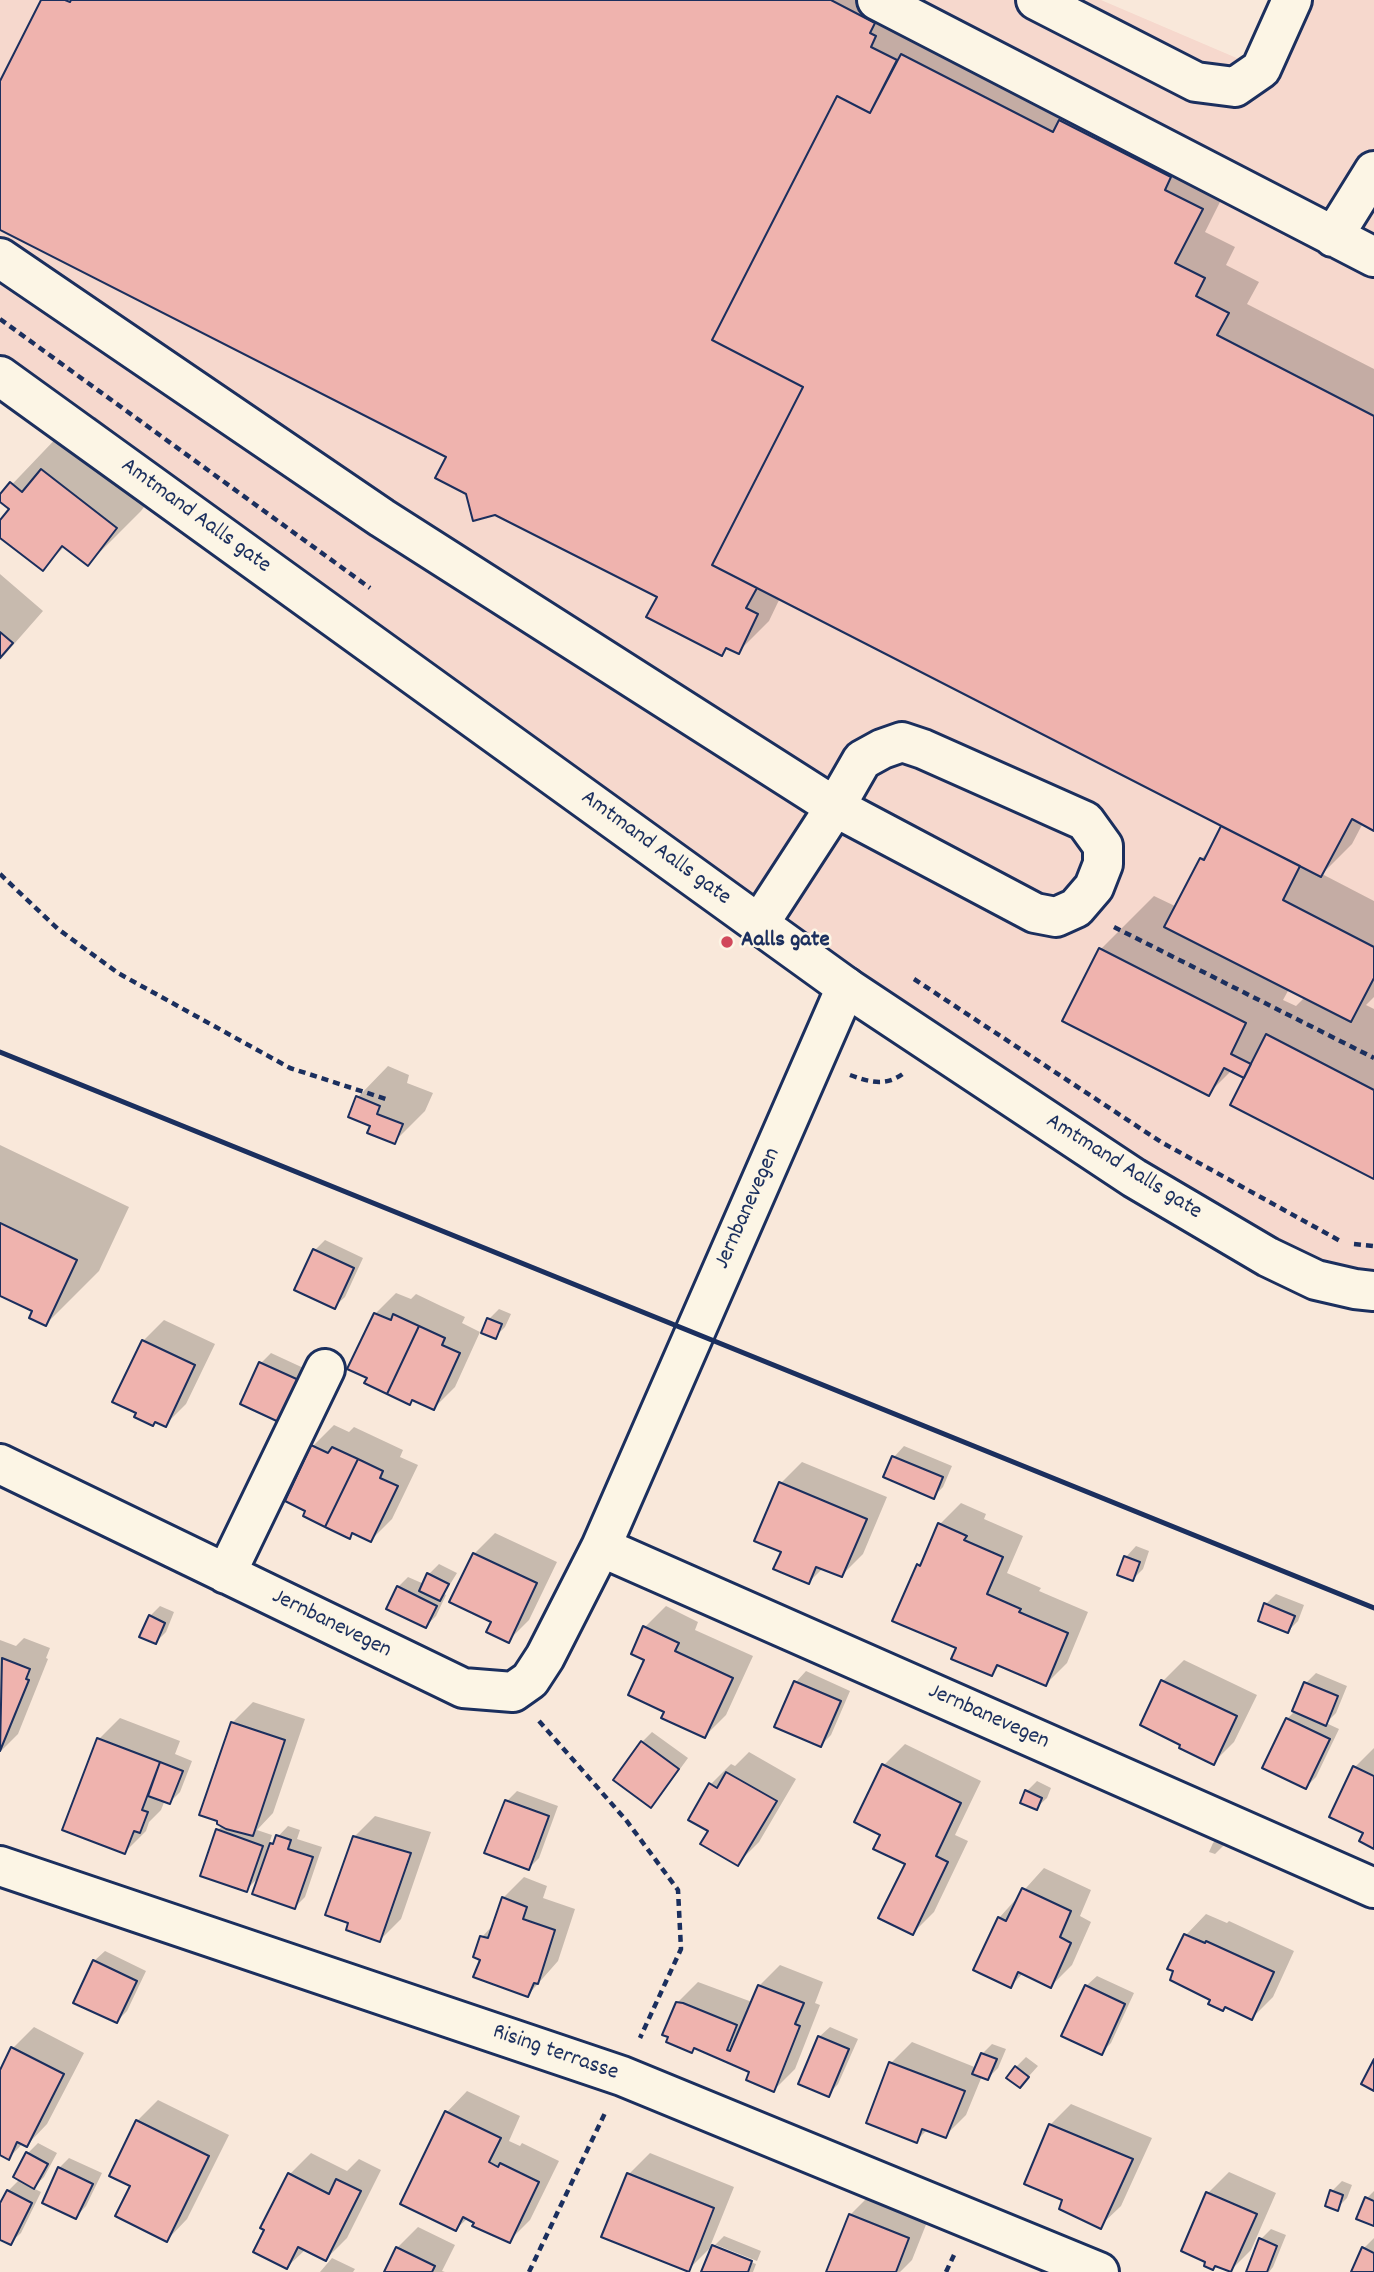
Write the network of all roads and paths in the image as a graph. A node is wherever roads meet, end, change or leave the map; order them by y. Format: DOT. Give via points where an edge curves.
graph roads {
  1 [pos="877,0"];
  2 [pos="1036,0"];
  3 [pos="1292,0"];
  4 [pos="1374,170"];
  5 [pos="1333,237"];
  6 [pos="1374,257"];
  7 [pos="0,258"];
  8 [pos="0,319"];
  9 [pos="0,376"];
  10 [pos="380,595"];
  11 [pos="835,807"];
  12 [pos="0,874"];
  13 [pos="1076,908"];
  14 [pos="759,924"];
  15 [pos="908,975"];
  16 [pos="846,987"];
  17 [pos="1374,1058"];
  18 [pos="814,1059"];
  19 [pos="906,1071"];
  20 [pos="389,1100"];
  21 [pos="1374,1246"];
  22 [pos="1374,1291"];
  23 [pos="325,1369"];
  24 [pos="0,1464"];
  25 [pos="601,1547"];
  26 [pos="226,1574"];
  27 [pos="513,1692"];
  28 [pos="2,1871"];
  29 [pos="1374,1888"];
  30 [pos="622,2076"];
  31 [pos="528,2272"];
  32 [pos="1099,2272"];
  1 -- 5 [label="street"];
  2 -- 3 [label="street" via="1196,82 1235,87 1261,69"];
  4 -- 5 [label="street"];
  5 -- 6 [label="street"];
  7 -- 11 [label="street" via="383,518"];
  8 -- 10 [label="path"];
  9 -- 14 [label="street, Amtmand Aalls gate"];
  11 -- 13 [label="street" via="1035,913 1056,917"];
  11 -- 13 [label="street" via="862,760 902,742 923,748 1085,821 1103,846 1103,864 1094,887"];
  11 -- 14 [label="street"];
  12 -- 20 [label="path" via="58,929 118,973 290,1068"];
  13 -- 17 [label="path"];
  14 -- 16 [label="street, Amtmand Aalls gate"];
  15 -- 21 [label="path" via="1161,1142 1343,1242"];
  16 -- 18 [label="street, Jernbanevegen"];
  16 -- 22 [label="street, Amtmand Aalls gate" via="1134,1178 1268,1257 1316,1280"];
  18 -- 19 [label="path" via="837,1072 877,1084"];
  18 -- 25 [label="street, Jernbanevegen"];
  23 -- 26 [label="street"];
  24 -- 26 [label="street, Jernbanevegen"];
  25 -- 27 [label="street, Jernbanevegen" via="545,1657 530,1680"];
  25 -- 29 [label="street, Jernbanevegen"];
  26 -- 27 [label="street, Jernbanevegen" via="463,1688"];
  27 -- 30 [label="path" via="626,1819 678,1890 681,1949"];
  28 -- 30 [label="street, Rising terrasse"];
  30 -- 31 [label="path"];
  30 -- 32 [label="street, Rising terrasse"];
}
